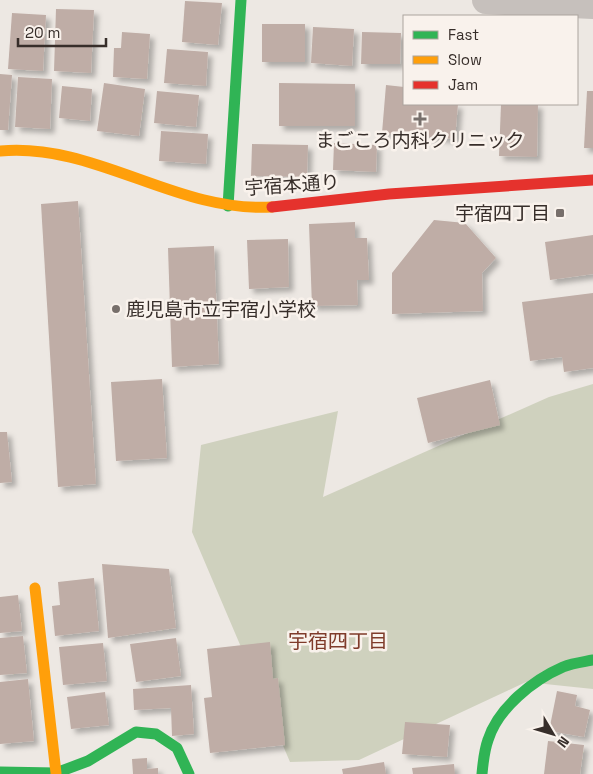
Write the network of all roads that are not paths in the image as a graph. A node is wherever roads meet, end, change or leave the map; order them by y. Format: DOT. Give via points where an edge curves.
graph roads {
  1 [pos="241,0"];
  2 [pos="486,0"];
  3 [pos="593,5"];
  4 [pos="0,151"];
  5 [pos="593,180"];
  6 [pos="228,206"];
  7 [pos="35,588"];
  8 [pos="593,660"];
  9 [pos="0,772"];
  10 [pos="56,772"];
  11 [pos="189,774"];
  12 [pos="482,774"];
  1 -- 6 [label="street"];
  2 -- 3 [label="street"];
  4 -- 6 [label="street, 宇宿本通り" via="30,150 92,163 191,198"];
  5 -- 6 [label="street, 宇宿本通り" via="388,194 304,204"];
  7 -- 10 [label="street"];
  8 -- 12 [label="street" via="563,667 514,702 499,719 489,738"];
  9 -- 10 [label="street"];
  10 -- 11 [label="street" via="88,761 136,732 156,734 177,748"];
}
